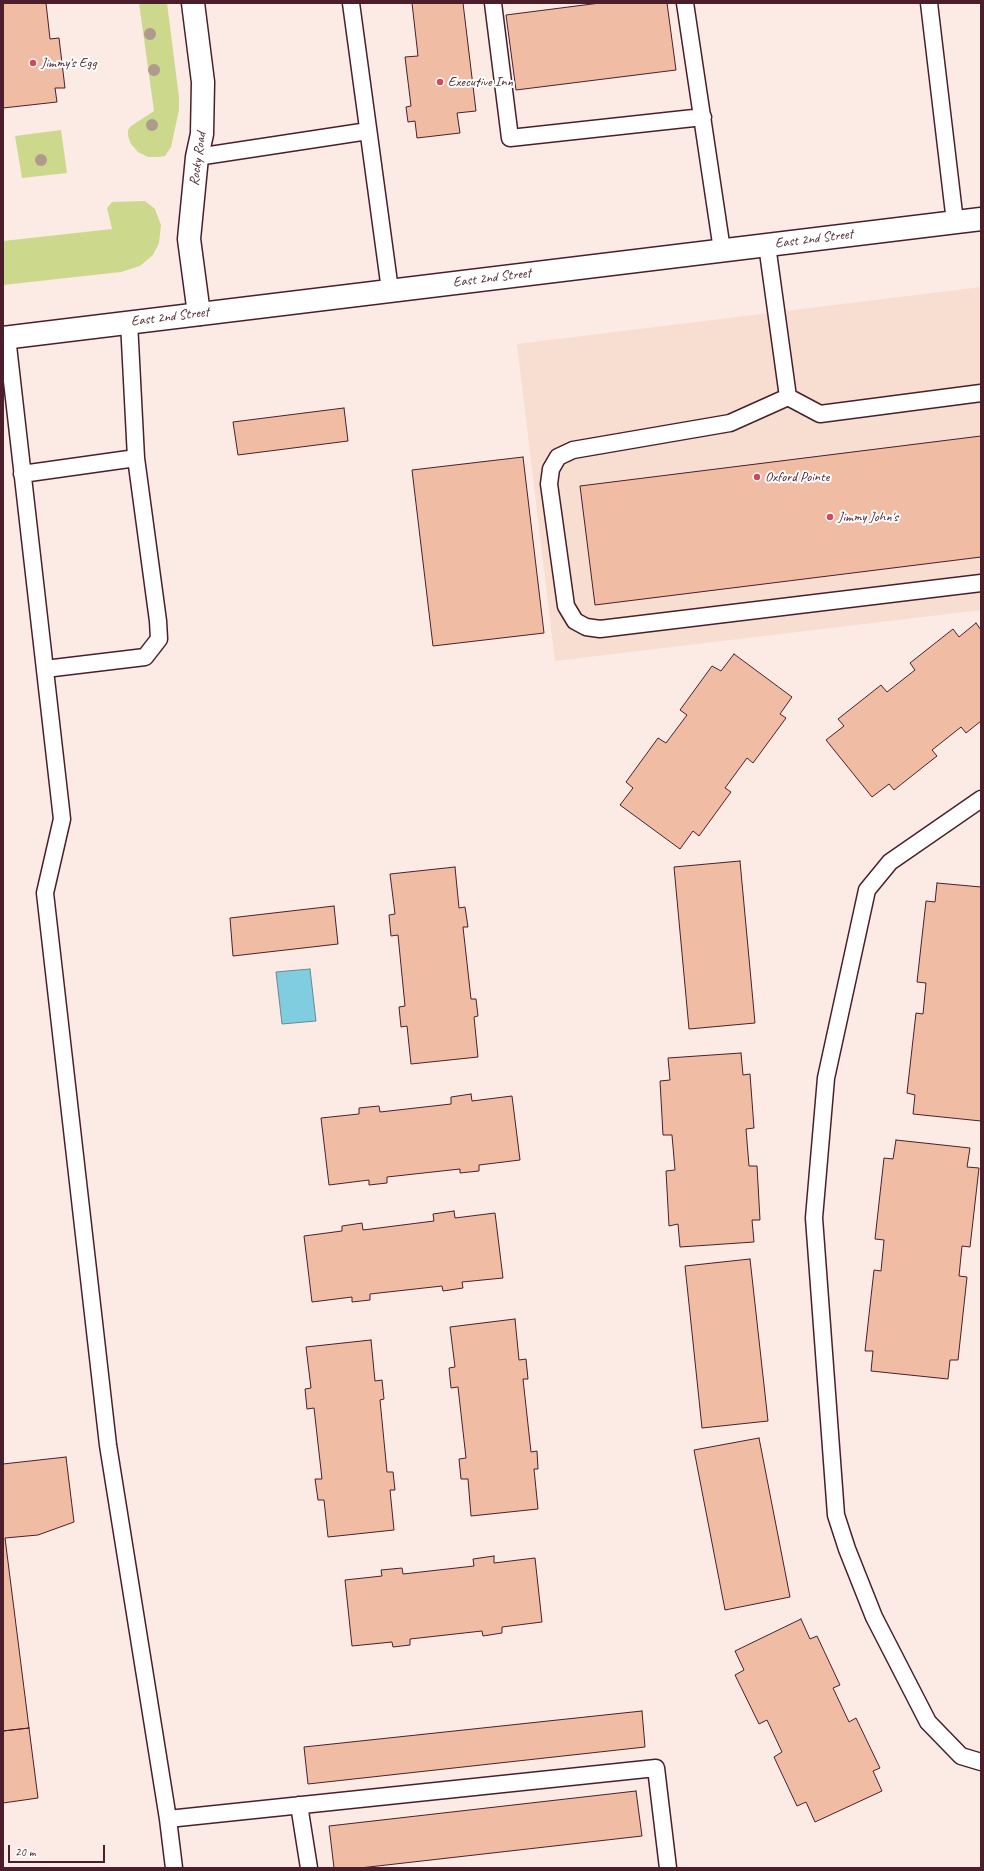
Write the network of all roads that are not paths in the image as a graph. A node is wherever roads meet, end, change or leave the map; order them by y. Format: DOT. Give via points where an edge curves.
graph roads {
  1 [pos="193,3"];
  2 [pos="351,3"];
  3 [pos="494,3"];
  4 [pos="686,3"];
  5 [pos="930,3"];
  6 [pos="703,117"];
  7 [pos="368,131"];
  8 [pos="197,157"];
  9 [pos="981,219"];
  10 [pos="955,222"];
  11 [pos="767,245"];
  12 [pos="722,250"];
  13 [pos="390,290"];
  14 [pos="199,314"];
  15 [pos="129,322"];
  16 [pos="5,338"];
  17 [pos="981,393"];
  18 [pos="788,396"];
  19 [pos="136,458"];
  20 [pos="22,474"];
  21 [pos="981,583"];
  22 [pos="44,669"];
  23 [pos="981,799"];
  24 [pos="981,1762"];
  25 [pos="299,1805"];
  26 [pos="168,1819"];
  27 [pos="174,1868"];
  28 [pos="309,1868"];
  29 [pos="668,1868"];
  1 -- 8 [label="main road, Rocky Road" via="204,82 202,134"];
  2 -- 7 [label="lane"];
  3 -- 6 [label="lane" via="510,138"];
  4 -- 6 [label="lane"];
  5 -- 10 [label="lane"];
  6 -- 12 [label="lane"];
  7 -- 8 [label="lane"];
  7 -- 13 [label="lane"];
  8 -- 14 [label="main road, Rocky Road" via="189,238"];
  9 -- 10 [label="main road, East 2nd Street"];
  10 -- 11 [label="main road, East 2nd Street"];
  11 -- 12 [label="main road, East 2nd Street"];
  11 -- 18 [label="lane"];
  12 -- 13 [label="main road, East 2nd Street"];
  13 -- 14 [label="main road, East 2nd Street"];
  14 -- 15 [label="main road, East 2nd Street"];
  15 -- 16 [label="main road, East 2nd Street"];
  15 -- 19 [label="lane"];
  16 -- 20 [label="lane"];
  17 -- 18 [label="lane" via="820,414"];
  18 -- 21 [label="lane" via="730,423 573,450 558,457 551,469 550,484 566,606 575,621 586,627 600,629"];
  19 -- 20 [label="lane"];
  19 -- 22 [label="lane" via="159,639 145,657"];
  20 -- 22 [label="lane"];
  22 -- 26 [label="lane" via="62,819 45,893 108,1445"];
  23 -- 24 [label="lane" via="890,862 868,890 826,1078 814,1218 836,1515 874,1617 928,1722 961,1756"];
  25 -- 26 [label="lane"];
  25 -- 28 [label="lane"];
  25 -- 29 [label="lane" via="656,1768"];
  26 -- 27 [label="lane"];
}
